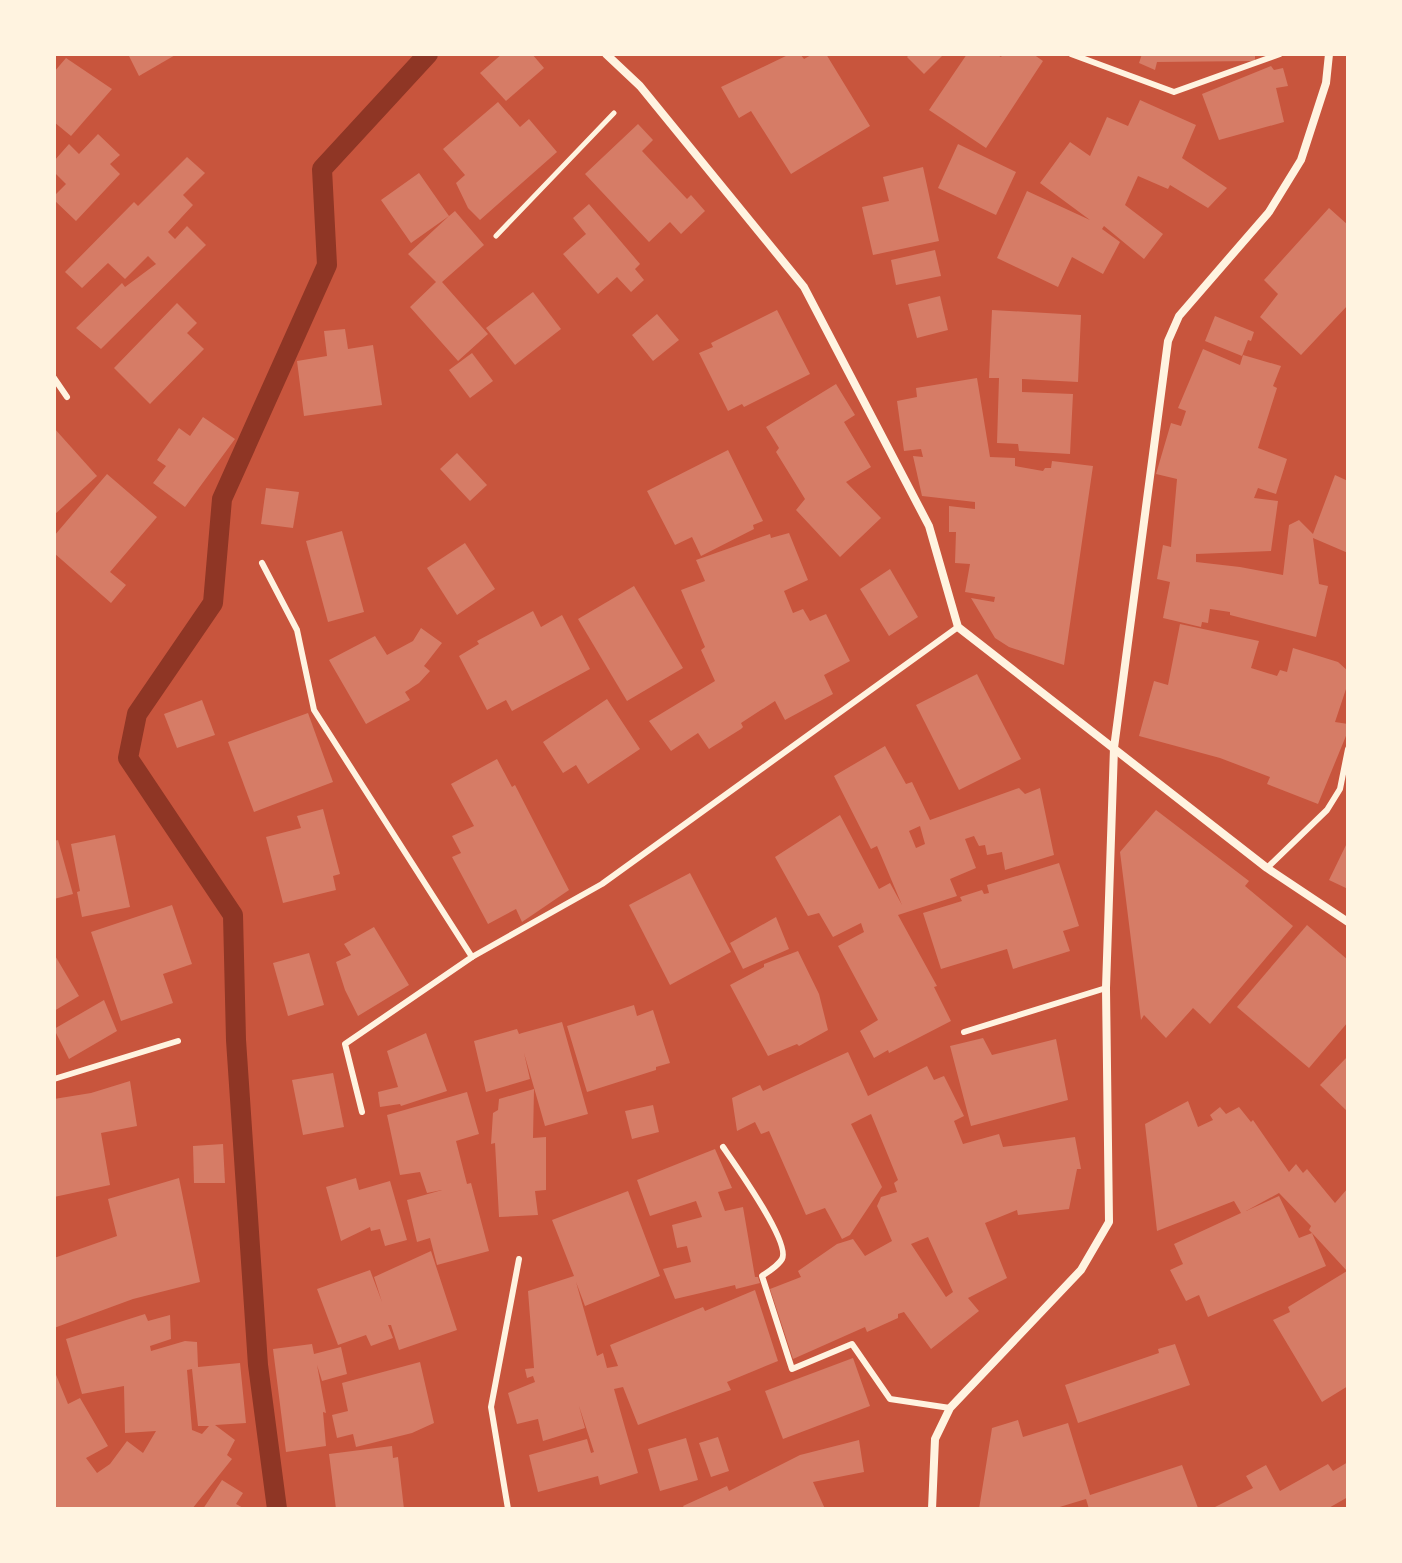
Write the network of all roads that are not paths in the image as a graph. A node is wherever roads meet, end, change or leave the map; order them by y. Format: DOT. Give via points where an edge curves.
graph roads {
  1 [pos="606,54"];
  2 [pos="1071,54"];
  3 [pos="1280,54"];
  4 [pos="1329,54"];
  5 [pos="54,378"];
  6 [pos="67,397"];
  7 [pos="262,563"];
  8 [pos="958,627"];
  9 [pos="1114,748"];
  10 [pos="1348,749"];
  11 [pos="1267,868"];
  12 [pos="1348,922"];
  13 [pos="472,957"];
  14 [pos="1106,988"];
  15 [pos="964,1032"];
  16 [pos="178,1041"];
  17 [pos="54,1079"];
  18 [pos="362,1112"];
  19 [pos="723,1147"];
  20 [pos="519,1259"];
  21 [pos="950,1408"];
  22 [pos="508,1509"];
  23 [pos="932,1509"];
  1 -- 8 [label="street" via="640,86 804,287 929,526"];
  2 -- 3 [label="lane" via="1174,92"];
  4 -- 9 [label="street" via="1326,83 1301,160 1269,212 1172,329"];
  5 -- 6 [label="lane"];
  7 -- 13 [label="lane" via="297,630 314,710"];
  8 -- 9 [label="street"];
  8 -- 13 [label="lane" via="602,884"];
  9 -- 11 [label="street"];
  9 -- 14 [label="street"];
  10 -- 11 [label="lane" via="1340,789 1327,810"];
  11 -- 12 [label="street"];
  13 -- 18 [label="lane" via="345,1044"];
  14 -- 15 [label="lane"];
  14 -- 21 [label="street" via="1109,1222 1081,1270"];
  16 -- 17 [label="lane"];
  19 -- 21 [label="lane" via="771,1222 783,1252 782,1260 762,1276 792,1369 852,1344 890,1399"];
  20 -- 22 [label="lane" via="491,1407"];
  21 -- 23 [label="street" via="935,1439"];
}
